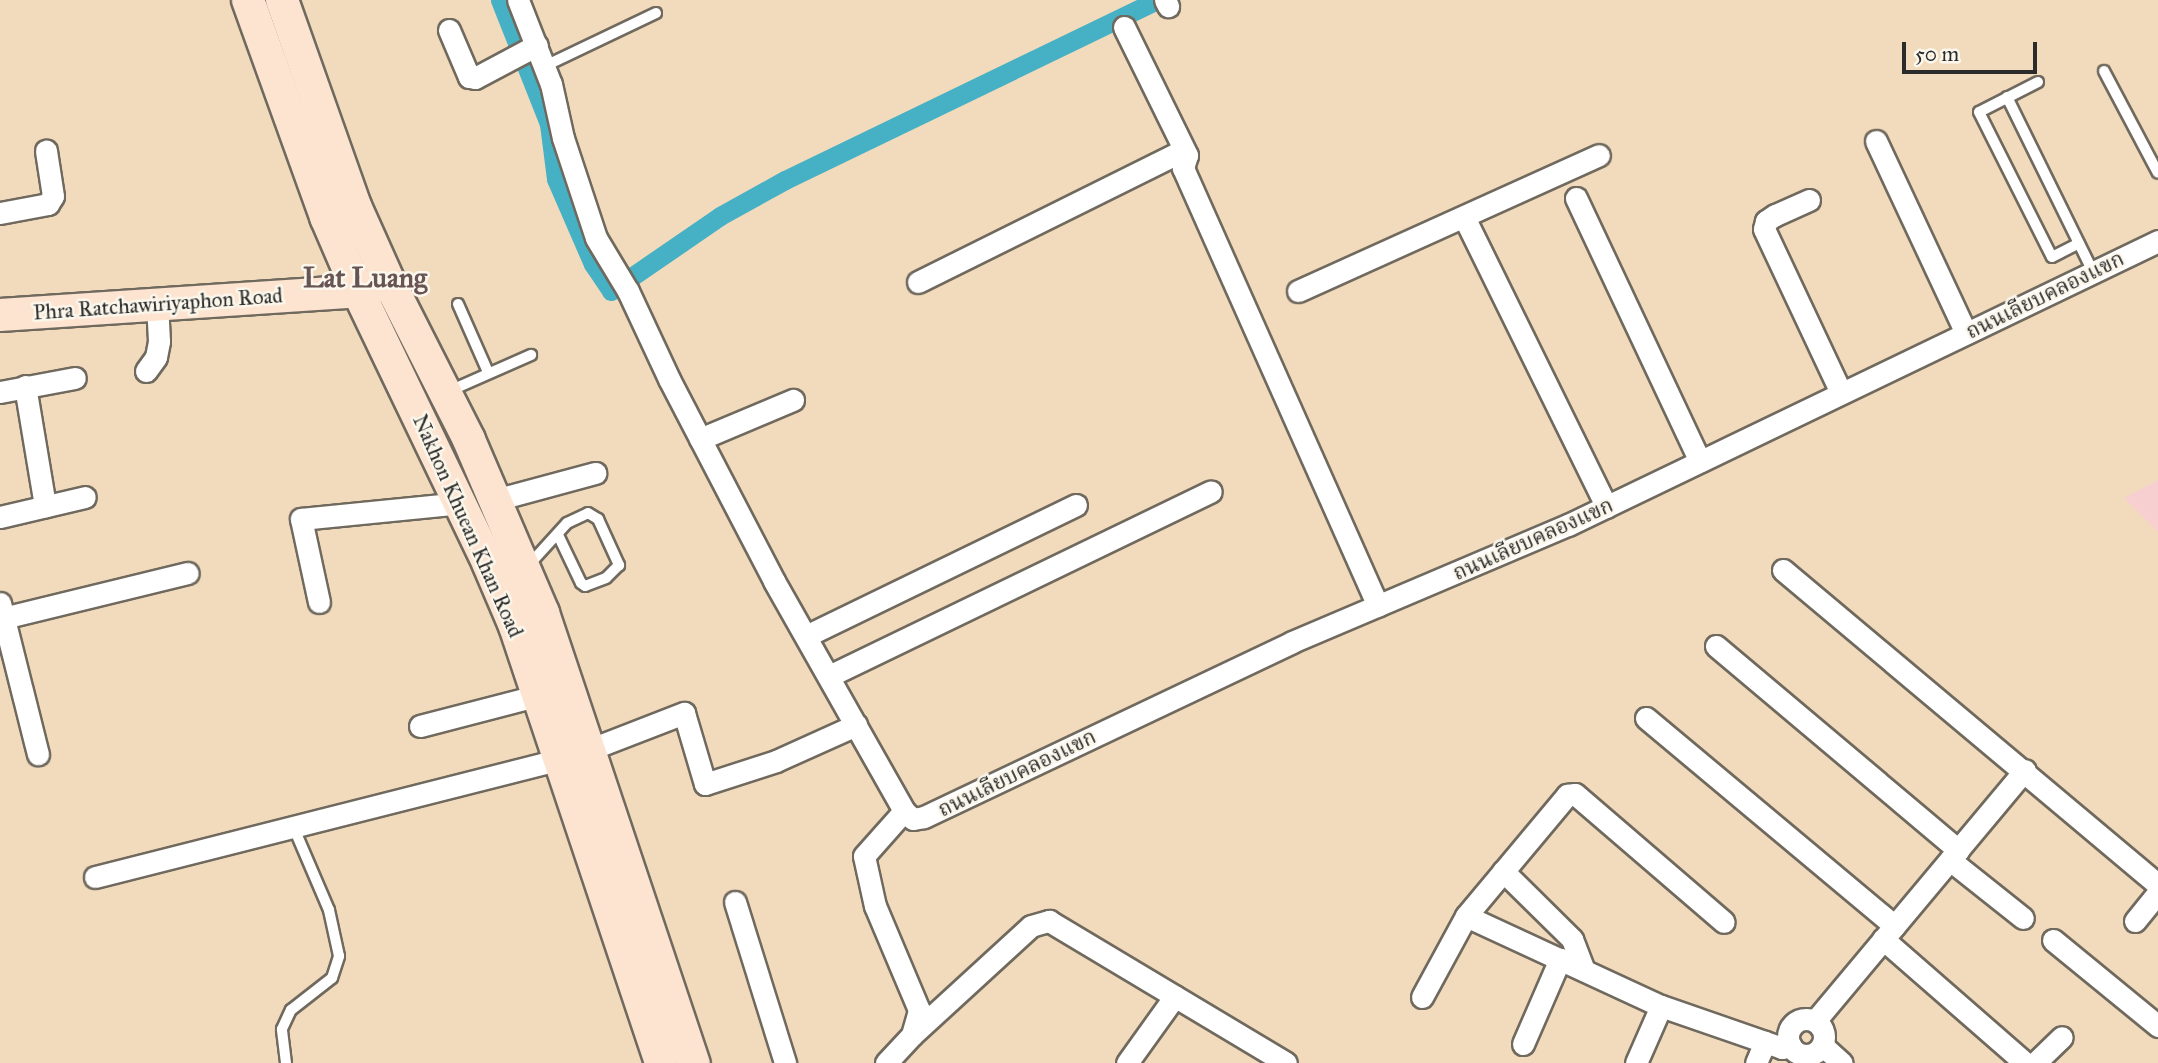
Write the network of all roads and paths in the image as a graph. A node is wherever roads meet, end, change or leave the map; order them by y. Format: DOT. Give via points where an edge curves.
graph roads {
  1 [pos="248,0"];
  2 [pos="282,0"];
  3 [pos="517,0"];
  4 [pos="656,13"];
  5 [pos="1124,27"];
  6 [pos="449,30"];
  7 [pos="526,51"];
  8 [pos="545,66"];
  9 [pos="2104,71"];
  10 [pos="2038,82"];
  11 [pos="2007,97"];
  12 [pos="1876,141"];
  13 [pos="1185,150"];
  14 [pos="46,151"];
  15 [pos="1599,155"];
  16 [pos="2158,173"];
  17 [pos="1576,198"];
  18 [pos="1809,200"];
  19 [pos="0,213"];
  20 [pos="1464,216"];
  21 [pos="2158,241"];
  22 [pos="2079,243"];
  23 [pos="2093,272"];
  24 [pos="389,282"];
  25 [pos="918,282"];
  26 [pos="358,291"];
  27 [pos="1298,291"];
  28 [pos="157,303"];
  29 [pos="458,304"];
  30 [pos="0,315"];
  31 [pos="1966,333"];
  32 [pos="531,355"];
  33 [pos="146,371"];
  34 [pos="488,372"];
  35 [pos="75,378"];
  36 [pos="25,386"];
  37 [pos="0,392"];
  38 [pos="445,393"];
  39 [pos="1841,393"];
  40 [pos="793,400"];
  41 [pos="415,408"];
  42 [pos="700,439"];
  43 [pos="1700,461"];
  44 [pos="595,473"];
  45 [pos="1211,491"];
  46 [pos="85,497"];
  47 [pos="495,500"];
  48 [pos="461,503"];
  49 [pos="1076,505"];
  50 [pos="45,506"];
  51 [pos="1606,507"];
  52 [pos="0,517"];
  53 [pos="558,535"];
  54 [pos="525,569"];
  55 [pos="1783,570"];
  56 [pos="188,573"];
  57 [pos="319,602"];
  58 [pos="1378,606"];
  59 [pos="2,611"];
  60 [pos="806,636"];
  61 [pos="1716,646"];
  62 [pos="829,676"];
  63 [pos="540,695"];
  64 [pos="1646,718"];
  65 [pos="856,725"];
  66 [pos="420,726"];
  67 [pos="591,748"];
  68 [pos="38,754"];
  69 [pos="561,759"];
  70 [pos="2025,770"];
  71 [pos="904,811"];
  72 [pos="293,826"];
  73 [pos="1954,855"];
  74 [pos="1503,871"];
  75 [pos="95,877"];
  76 [pos="2158,885"];
  77 [pos="2158,893"];
  78 [pos="624,899"];
  79 [pos="735,902"];
  80 [pos="1466,916"];
  81 [pos="2023,918"];
  82 [pos="2135,921"];
  83 [pos="1724,922"];
  84 [pos="1889,932"];
  85 [pos="2053,940"];
  86 [pos="1560,960"];
  87 [pos="1584,970"];
  88 [pos="1175,996"];
  89 [pos="1422,998"];
  90 [pos="1661,1006"];
  91 [pos="1815,1021"];
  92 [pos="2158,1026"];
  93 [pos="912,1035"];
  94 [pos="2062,1037"];
  95 [pos="1765,1042"];
  96 [pos="1523,1044"];
  97 [pos="1791,1046"];
  98 [pos="1823,1046"];
  99 [pos="286,1063"];
  100 [pos="661,1063"];
  101 [pos="694,1063"];
  102 [pos="785,1063"];
  103 [pos="886,1063"];
  104 [pos="1127,1063"];
  105 [pos="1286,1063"];
  106 [pos="1636,1063"];
  107 [pos="1756,1063"];
  108 [pos="1842,1063"];
  109 [pos="2025,1063"];
  110 [pos="2035,1063"];
  1 -- 26 [label="main road, Nakhon Khuean Khan Road" via="326,217"];
  2 -- 24 [label="main road, Nakhon Khuean Khan Road" via="355,205"];
  3 -- 7 [label="street"];
  4 -- 8 [label="lane"];
  5 -- 13 [label="street"];
  6 -- 7 [label="street" via="469,77"];
  7 -- 8 [label="street"];
  8 -- 42 [label="street" via="596,238 628,291"];
  9 -- 16 [label="lane"];
  10 -- 11 [label="lane"];
  11 -- 22 [label="lane"];
  11 -- 22 [label="lane" via="1979,112 2052,257"];
  12 -- 31 [label="street"];
  13 -- 25 [label="street"];
  13 -- 58 [label="street" via="1183,168"];
  14 -- 19 [label="street" via="53,196 48,204"];
  15 -- 20 [label="street"];
  17 -- 43 [label="street"];
  18 -- 39 [label="street" via="1774,215 1764,229"];
  20 -- 27 [label="street"];
  20 -- 51 [label="street"];
  21 -- 23 [label="street, ถนนเลียบคลองแขก"];
  22 -- 23 [label="lane"];
  23 -- 31 [label="street, ถนนเลียบคลองแขก"];
  24 -- 26 [label="main road, Phra Ratchawiriyaphon Road"];
  24 -- 38 [label="main road, Nakhon Khuean Khan Road"];
  26 -- 28 [label="main road, Phra Ratchawiriyaphon Road"];
  26 -- 41 [label="main road, Nakhon Khuean Khan Road"];
  28 -- 30 [label="main road, Phra Ratchawiriyaphon Road"];
  28 -- 33 [label="street" via="159,341 156,357"];
  29 -- 34 [label="lane"];
  31 -- 39 [label="street, ถนนเลียบคลองแขก"];
  32 -- 34 [label="lane"];
  34 -- 38 [label="lane"];
  35 -- 36 [label="street"];
  36 -- 37 [label="street"];
  36 -- 50 [label="street"];
  38 -- 41 [label="main road"];
  38 -- 47 [label="main road, Nakhon Khuean Khan Road"];
  39 -- 43 [label="street, ถนนเลียบคลองแขก"];
  40 -- 42 [label="street"];
  41 -- 48 [label="main road, Nakhon Khuean Khan Road"];
  42 -- 60 [label="street"];
  43 -- 51 [label="street, ถนนเลียบคลองแขก"];
  44 -- 47 [label="street"];
  45 -- 62 [label="street"];
  46 -- 50 [label="street"];
  47 -- 54 [label="main road, Nakhon Khuean Khan Road"];
  48 -- 57 [label="street" via="301,519"];
  48 -- 63 [label="main road, Nakhon Khuean Khan Road"];
  49 -- 60 [label="street"];
  50 -- 52 [label="street"];
  51 -- 58 [label="street, ถนนเลียบคลองแขก"];
  53 -- 53 [label="lane" via="585,586 606,578 619,565 598,519 588,513 568,523"];
  53 -- 54 [label="lane"];
  54 -- 67 [label="main road, Nakhon Khuean Khan Road"];
  55 -- 70 [label="street"];
  56 -- 59 [label="street"];
  58 -- 71 [label="street, ถนนเลียบคลองแขก" via="1292,642 924,817 913,819"];
  59 -- 68 [label="street"];
  60 -- 62 [label="street"];
  61 -- 73 [label="street"];
  62 -- 65 [label="street"];
  63 -- 66 [label="street"];
  63 -- 69 [label="main road, Nakhon Khuean Khan Road"];
  64 -- 84 [label="street"];
  65 -- 67 [label="street" via="776,761 705,784 684,713"];
  65 -- 71 [label="street"];
  67 -- 78 [label="main road, Nakhon Khuean Khan Road"];
  69 -- 72 [label="street"];
  69 -- 78 [label="main road, Nakhon Khuean Khan Road"];
  70 -- 73 [label="street"];
  70 -- 76 [label="street"];
  71 -- 93 [label="street" via="864,856 876,906 919,1010"];
  72 -- 75 [label="street"];
  72 -- 99 [label="lane" via="329,910 339,956 332,978 291,1010 282,1029"];
  73 -- 81 [label="street"];
  73 -- 84 [label="street"];
  74 -- 80 [label="street"];
  74 -- 83 [label="street" via="1560,800 1575,794"];
  74 -- 87 [label="street" via="1572,939"];
  77 -- 82 [label="street"];
  78 -- 100 [label="main road, Nakhon Khuean Khan Road"];
  78 -- 101 [label="main road, Nakhon Khuean Khan Road"];
  79 -- 102 [label="street"];
  80 -- 86 [label="street"];
  80 -- 89 [label="street"];
  84 -- 91 [label="street"];
  84 -- 109 [label="street"];
  85 -- 92 [label="street"];
  86 -- 87 [label="street"];
  86 -- 96 [label="street"];
  87 -- 90 [label="street"];
  88 -- 93 [label="street" via="1049,921 1031,926"];
  88 -- 104 [label="street"];
  88 -- 105 [label="street"];
  90 -- 95 [label="street"];
  90 -- 106 [label="street"];
  91 -- 97 [label="street" via="1794,1023 1788,1034"];
  91 -- 98 [label="street" via="1825,1035"];
  93 -- 103 [label="street"];
  94 -- 110 [label="street"];
  95 -- 97 [label="street"];
  95 -- 107 [label="street"];
  97 -- 98 [label="street" via="1807,1055"];
  98 -- 108 [label="street"];
}
